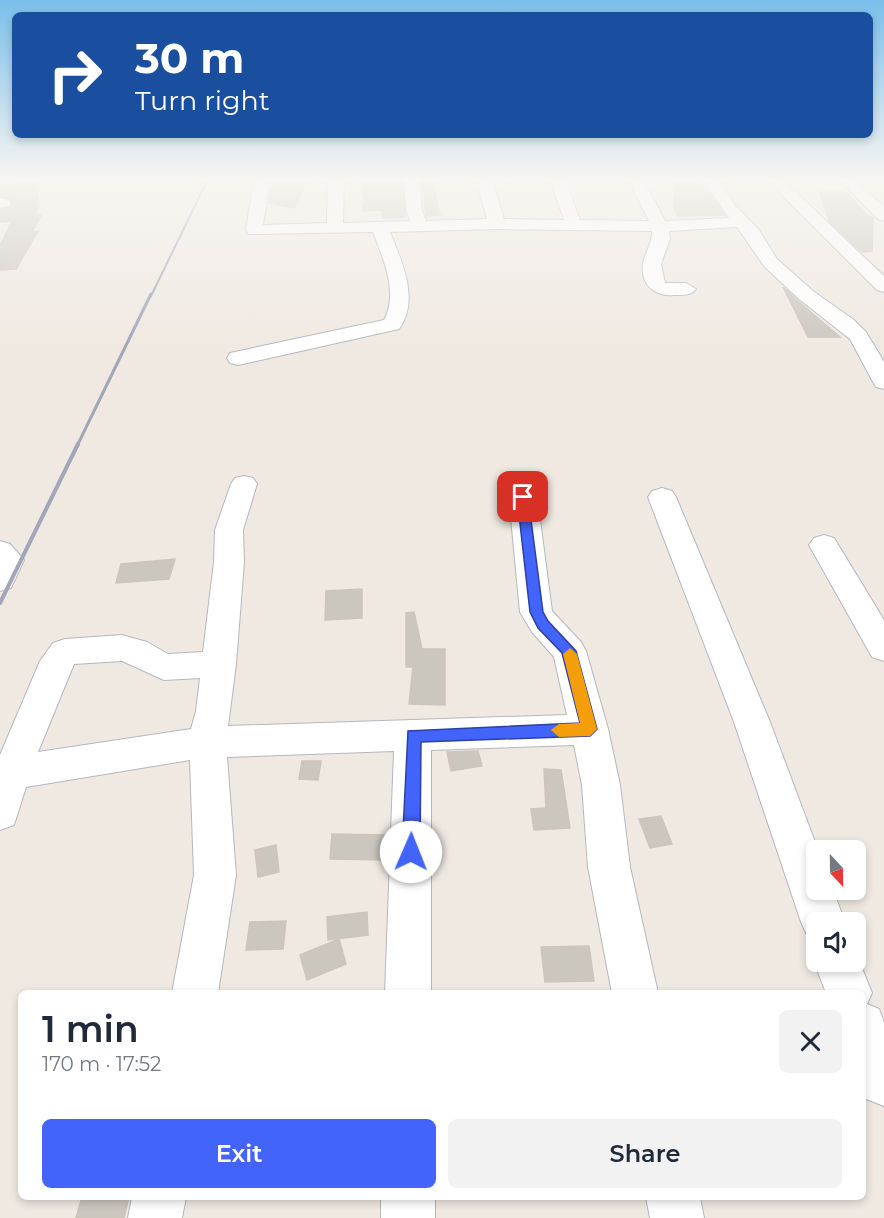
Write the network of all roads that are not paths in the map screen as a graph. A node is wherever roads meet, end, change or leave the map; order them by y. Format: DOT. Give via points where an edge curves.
graph roads {
  1 [pos="383,236"];
  2 [pos="661,236"];
  3 [pos="754,236"];
  4 [pos="833,236"];
  5 [pos="836,236"];
  6 [pos="884,286"];
  7 [pos="686,289"];
  8 [pos="238,358"];
  9 [pos="884,382"];
  10 [pos="244,484"];
  11 [pos="523,497"];
  12 [pos="662,497"];
  13 [pos="824,545"];
  14 [pos="0,551"];
  15 [pos="0,580"];
  16 [pos="884,648"];
  17 [pos="219,664"];
  18 [pos="590,729"];
  19 [pos="413,736"];
  20 [pos="205,742"];
  21 [pos="11,773"];
  22 [pos="0,812"];
  23 [pos="819,912"];
  24 [pos="841,972"];
  25 [pos="196,990"];
  26 [pos="408,990"];
  27 [pos="634,990"];
  28 [pos="848,990"];
  29 [pos="866,1036"];
  30 [pos="884,1081"];
  31 [pos="158,1200"];
  32 [pos="408,1200"];
  33 [pos="673,1200"];
  34 [pos="155,1218"];
  35 [pos="408,1218"];
  36 [pos="676,1218"];
  1 -- 8 [label="street" via="396,270 398,311 392,325"];
  2 -- 7 [label="street" via="652,264 656,286"];
  3 -- 9 [label="street" via="770,262 859,336"];
  4 -- 5 [label="street"];
  4 -- 6 [label="street"];
  10 -- 17 [label="street" via="229,530"];
  11 -- 18 [label="street" via="537,612 568,651"];
  12 -- 23 [label="street" via="752,722"];
  13 -- 16 [label="street"];
  14 -- 15 [label="street" via="9,560"];
  17 -- 20 [label="street" via="213,718"];
  17 -- 21 [label="street" via="164,667 122,648 65,652 57,661"];
  18 -- 19 [label="street"];
  18 -- 27 [label="street" via="601,785 609,867"];
  19 -- 20 [label="street"];
  19 -- 26 [label="street"];
  20 -- 21 [label="street"];
  20 -- 25 [label="street" via="211,771 215,875"];
  21 -- 22 [label="street"];
  24 -- 28 [label="street"];
  29 -- 30 [label="street"];
  31 -- 34 [label="street"];
  32 -- 35 [label="street"];
  33 -- 36 [label="street"];
}
